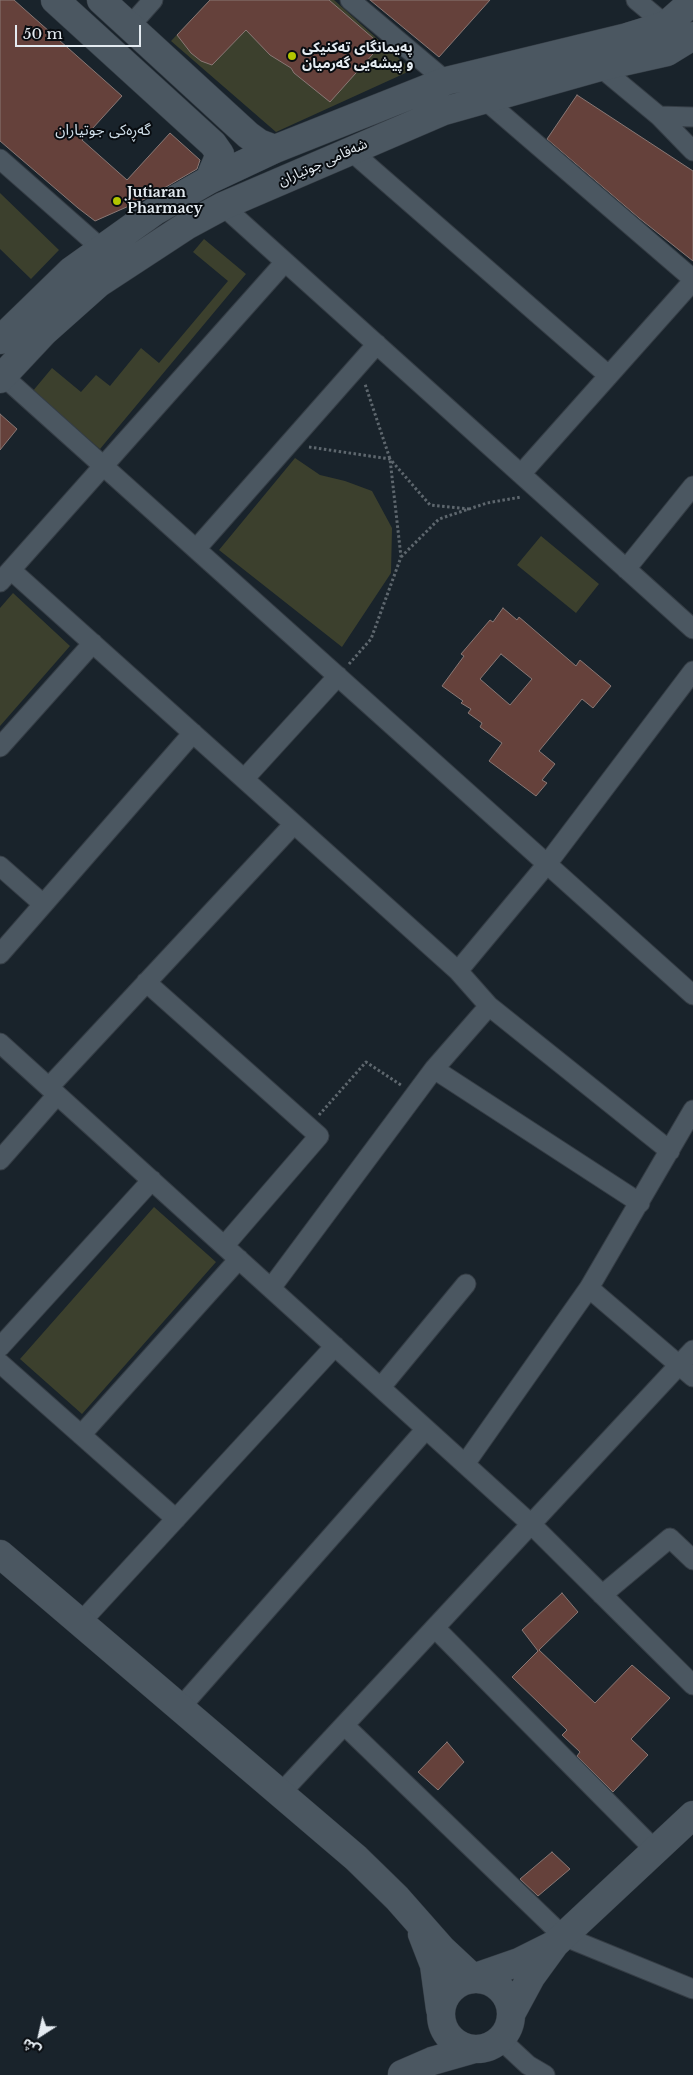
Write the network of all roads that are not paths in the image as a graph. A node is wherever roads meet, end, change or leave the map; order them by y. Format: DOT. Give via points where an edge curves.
graph roads {
  1 [pos="55,0"];
  2 [pos="101,0"];
  3 [pos="153,0"];
  4 [pos="350,0"];
  5 [pos="636,0"];
  6 [pos="693,1"];
  7 [pos="666,25"];
  8 [pos="130,26"];
  9 [pos="693,36"];
  10 [pos="600,67"];
  11 [pos="446,82"];
  12 [pos="484,99"];
  13 [pos="223,112"];
  14 [pos="659,116"];
  15 [pos="693,117"];
  16 [pos="204,136"];
  17 [pos="275,149"];
  18 [pos="351,150"];
  19 [pos="693,151"];
  20 [pos="0,159"];
  21 [pos="210,180"];
  22 [pos="223,206"];
  23 [pos="102,249"];
  24 [pos="285,262"];
  25 [pos="693,280"];
  26 [pos="34,324"];
  27 [pos="0,340"];
  28 [pos="377,344"];
  29 [pos="608,375"];
  30 [pos="2,378"];
  31 [pos="103,465"];
  32 [pos="521,474"];
  33 [pos="693,486"];
  34 [pos="196,549"];
  35 [pos="626,568"];
  36 [pos="5,576"];
  37 [pos="693,629"];
  38 [pos="93,643"];
  39 [pos="693,671"];
  40 [pos="338,676"];
  41 [pos="192,733"];
  42 [pos="0,747"];
  43 [pos="244,779"];
  44 [pos="294,824"];
  45 [pos="547,864"];
  46 [pos="0,866"];
  47 [pos="43,904"];
  48 [pos="0,954"];
  49 [pos="458,971"];
  50 [pos="146,982"];
  51 [pos="693,994"];
  52 [pos="489,1006"];
  53 [pos="0,1043"];
  54 [pos="434,1068"];
  55 [pos="53,1091"];
  56 [pos="693,1110"];
  57 [pos="670,1151"];
  58 [pos="0,1160"];
  59 [pos="152,1180"];
  60 [pos="640,1203"];
  61 [pos="224,1246"];
  62 [pos="239,1259"];
  63 [pos="466,1284"];
  64 [pos="271,1288"];
  65 [pos="589,1288"];
  66 [pos="335,1346"];
  67 [pos="0,1347"];
  68 [pos="693,1350"];
  69 [pos="0,1363"];
  70 [pos="686,1371"];
  71 [pos="380,1388"];
  72 [pos="426,1429"];
  73 [pos="81,1435"];
  74 [pos="464,1464"];
  75 [pos="176,1519"];
  76 [pos="531,1524"];
  77 [pos="0,1554"];
  78 [pos="693,1560"];
  79 [pos="602,1595"];
  80 [pos="80,1623"];
  81 [pos="435,1628"];
  82 [pos="693,1685"];
  83 [pos="180,1708"];
  84 [pos="344,1726"];
  85 [pos="280,1794"];
  86 [pos="693,1815"];
  87 [pos="693,1828"];
  88 [pos="658,1847"];
  89 [pos="414,1916"];
  90 [pos="559,1940"];
  91 [pos="473,1978"];
  92 [pos="693,1989"];
  93 [pos="441,2014"];
  94 [pos="511,2014"];
  95 [pos="500,2039"];
  96 [pos="474,2049"];
  97 [pos="402,2075"];
  98 [pos="545,2075"];
  1 -- 16 [label="main road"];
  2 -- 8 [label="main road"];
  3 -- 8 [label="street"];
  4 -- 11 [label="street"];
  5 -- 7 [label="street"];
  6 -- 7 [label="main road, شەقامی جوتیاران"];
  7 -- 11 [label="main road, شەقامی جوتیاران" via="627,38"];
  8 -- 13 [label="main road"];
  9 -- 10 [label="main road, شەقامی جوتیاران" via="667,52"];
  10 -- 12 [label="main road, شەقامی جوتیاران"];
  10 -- 14 [label="street"];
  11 -- 17 [label="main road, شەقامی جوتیاران"];
  12 -- 18 [label="main road, شەقامی جوتیاران" via="444,111"];
  12 -- 25 [label="street"];
  13 -- 16 [label="main road"];
  13 -- 17 [label="main road" via="259,143"];
  14 -- 15 [label="street"];
  14 -- 19 [label="street"];
  16 -- 21 [label="main road" via="220,154"];
  17 -- 21 [label="main road, شەقامی جوتیاران"];
  18 -- 22 [label="main road, شەقامی جوتیاران"];
  18 -- 29 [label="street"];
  20 -- 23 [label="street"];
  21 -- 23 [label="main road, شەقامی جوتیاران" via="155,211"];
  22 -- 24 [label="street"];
  22 -- 26 [label="main road, شەقامی جوتیاران" via="186,226"];
  23 -- 26 [label="main road, شەقامی جوتیاران" via="71,271"];
  24 -- 28 [label="street"];
  24 -- 31 [label="street"];
  25 -- 29 [label="street"];
  26 -- 27 [label="main road, شەقامی جوتیاران"];
  26 -- 30 [label="main road, شەقامی جوتیاران"];
  28 -- 32 [label="street"];
  28 -- 34 [label="street"];
  29 -- 32 [label="street"];
  30 -- 31 [label="street"];
  31 -- 34 [label="street"];
  31 -- 36 [label="street"];
  32 -- 35 [label="street"];
  33 -- 35 [label="street"];
  34 -- 40 [label="street"];
  35 -- 37 [label="street"];
  36 -- 38 [label="street"];
  38 -- 41 [label="street"];
  38 -- 42 [label="street"];
  39 -- 45 [label="street"];
  40 -- 43 [label="street"];
  40 -- 45 [label="street"];
  41 -- 43 [label="street"];
  41 -- 47 [label="street"];
  43 -- 44 [label="street"];
  44 -- 49 [label="street"];
  44 -- 50 [label="street"];
  45 -- 49 [label="street"];
  45 -- 51 [label="street"];
  46 -- 47 [label="street"];
  47 -- 48 [label="street"];
  49 -- 52 [label="street"];
  50 -- 55 [label="street"];
  50 -- 61 [label="street" via="319,1136"];
  52 -- 54 [label="street"];
  52 -- 57 [label="street"];
  53 -- 55 [label="street"];
  54 -- 60 [label="street"];
  54 -- 64 [label="street"];
  55 -- 58 [label="street"];
  55 -- 59 [label="street"];
  56 -- 57 [label="street"];
  57 -- 60 [label="street"];
  59 -- 61 [label="street"];
  59 -- 67 [label="street"];
  60 -- 65 [label="street"];
  61 -- 62 [label="street"];
  62 -- 64 [label="street"];
  62 -- 73 [label="street"];
  63 -- 71 [label="street"];
  64 -- 66 [label="street"];
  65 -- 70 [label="street"];
  65 -- 74 [label="street"];
  66 -- 71 [label="street"];
  66 -- 75 [label="street"];
  68 -- 70 [label="street"];
  69 -- 73 [label="street"];
  70 -- 76 [label="street"];
  71 -- 72 [label="street"];
  72 -- 74 [label="street"];
  72 -- 83 [label="street"];
  73 -- 75 [label="street"];
  74 -- 76 [label="street"];
  75 -- 80 [label="street"];
  76 -- 79 [label="street"];
  76 -- 81 [label="street"];
  77 -- 80 [label="main road"];
  78 -- 79 [label="street" via="670,1538"];
  79 -- 82 [label="street"];
  80 -- 83 [label="main road"];
  81 -- 84 [label="street"];
  81 -- 88 [label="street"];
  83 -- 85 [label="main road"];
  84 -- 85 [label="street"];
  84 -- 90 [label="street"];
  85 -- 89 [label="main road" via="356,1858"];
  86 -- 88 [label="main road"];
  87 -- 88 [label="main road"];
  88 -- 90 [label="main road"];
  89 -- 91 [label="main road"];
  89 -- 93 [label="main road" via="432,1957"];
  90 -- 91 [label="main road" via="531,1957"];
  90 -- 92 [label="street"];
  90 -- 94 [label="main road" via="530,1977"];
  91 -- 93 [label="main road" via="451,1988 444,1997"];
  91 -- 94 [label="main road" via="485,1979 500,1988 507,1997"];
  93 -- 96 [label="main road" via="445,2032 453,2041"];
  93 -- 97 [label="main road" via="430,2039"];
  94 -- 95 [label="main road" via="509,2025"];
  95 -- 96 [label="main road" via="486,2048"];
  95 -- 98 [label="street" via="528,2065"];
  96 -- 97 [label="main road" via="432,2061"];
}
